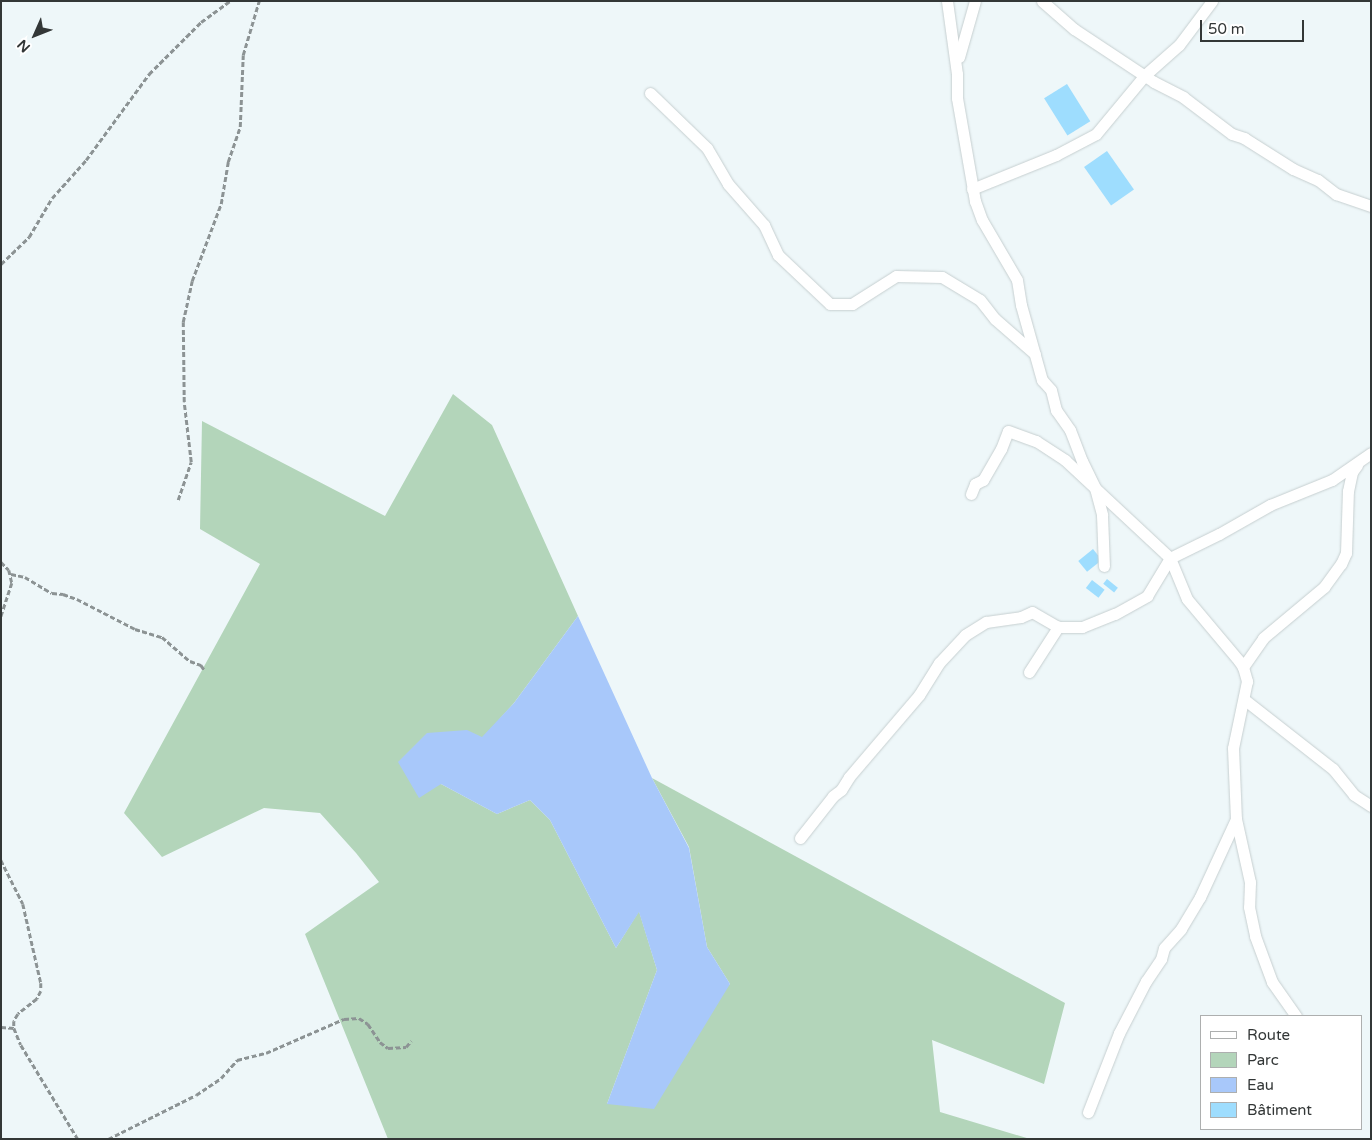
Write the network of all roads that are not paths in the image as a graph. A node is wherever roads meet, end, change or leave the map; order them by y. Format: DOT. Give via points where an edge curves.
graph roads {
  1 [pos="947,1"];
  2 [pos="975,1"];
  3 [pos="1042,1"];
  4 [pos="1212,1"];
  5 [pos="957,74"];
  6 [pos="1146,75"];
  7 [pos="650,93"];
  8 [pos="972,190"];
  9 [pos="1371,206"];
  10 [pos="1035,354"];
  11 [pos="1367,456"];
  12 [pos="1096,488"];
  13 [pos="971,494"];
  14 [pos="1170,558"];
  15 [pos="1104,566"];
  16 [pos="1058,627"];
  17 [pos="1243,667"];
  18 [pos="1029,672"];
  19 [pos="1245,700"];
  20 [pos="1371,806"];
  21 [pos="1236,819"];
  22 [pos="800,838"];
  23 [pos="1295,1015"];
  24 [pos="1088,1112"];
  1 -- 5 [label="street"];
  2 -- 5 [label="street" via="961,44"];
  3 -- 6 [label="street" via="1074,29"];
  4 -- 6 [label="street" via="1179,45"];
  5 -- 8 [label="street" via="957,98"];
  6 -- 8 [label="street" via="1096,134 1056,155"];
  6 -- 9 [label="street" via="1183,97 1232,134 1318,180 1336,194"];
  7 -- 10 [label="street" via="707,148 728,184 764,225 778,255 830,304 852,304 896,276 942,277 980,300 995,319"];
  8 -- 10 [label="street" via="982,220 1018,280 1021,305"];
  10 -- 12 [label="street" via="1042,380 1051,390 1056,410 1070,430"];
  11 -- 14 [label="street" via="1332,480 1270,505"];
  11 -- 17 [label="street" via="1352,472 1348,491 1346,552 1341,564 1324,587 1263,638"];
  12 -- 13 [label="street" via="1036,441 1008,430 984,480 975,484"];
  12 -- 14 [label="street"];
  12 -- 15 [label="street" via="1102,515"];
  14 -- 16 [label="street" via="1147,596 1082,627"];
  14 -- 17 [label="street" via="1187,599"];
  16 -- 18 [label="street"];
  16 -- 22 [label="street" via="1032,612 1021,617 986,622 965,635 938,662 918,695"];
  17 -- 19 [label="street" via="1247,681"];
  19 -- 20 [label="street" via="1333,769 1354,795"];
  19 -- 21 [label="street" via="1233,748"];
  21 -- 23 [label="street" via="1250,882 1249,907 1255,936 1272,982"];
  21 -- 24 [label="street" via="1200,897 1181,929 1164,948 1162,960 1146,981 1119,1033"];
}
